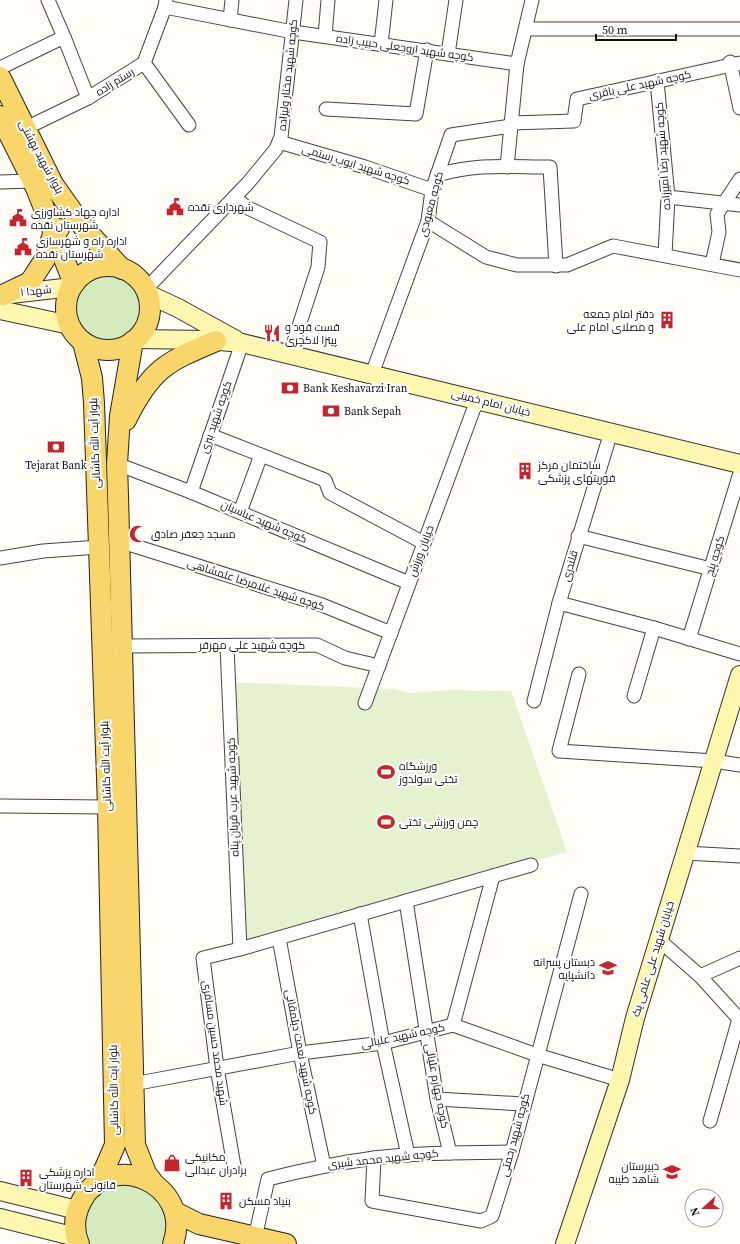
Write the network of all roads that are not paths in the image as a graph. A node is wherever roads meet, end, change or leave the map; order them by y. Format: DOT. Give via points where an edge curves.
graph roads {
  1 [pos="48,0"];
  2 [pos="232,0"];
  3 [pos="296,0"];
  4 [pos="328,0"];
  5 [pos="386,0"];
  6 [pos="456,0"];
  7 [pos="532,0"];
  8 [pos="166,3"];
  9 [pos="230,20"];
  10 [pos="740,28"];
  11 [pos="526,29"];
  12 [pos="293,32"];
  13 [pos="64,36"];
  14 [pos="325,36"];
  15 [pos="381,44"];
  16 [pos="427,50"];
  17 [pos="448,54"];
  18 [pos="144,63"];
  19 [pos="734,63"];
  20 [pos="517,64"];
  21 [pos="0,68"];
  22 [pos="0,77"];
  23 [pos="657,81"];
  24 [pos="88,98"];
  25 [pos="740,108"];
  26 [pos="326,109"];
  27 [pos="0,116"];
  28 [pos="511,124"];
  29 [pos="189,125"];
  30 [pos="26,128"];
  31 [pos="279,142"];
  32 [pos="507,167"];
  33 [pos="437,175"];
  34 [pos="740,179"];
  35 [pos="33,181"];
  36 [pos="0,182"];
  37 [pos="432,190"];
  38 [pos="235,197"];
  39 [pos="668,197"];
  40 [pos="723,202"];
  41 [pos="740,205"];
  42 [pos="76,217"];
  43 [pos="428,221"];
  44 [pos="54,231"];
  45 [pos="665,255"];
  46 [pos="712,264"];
  47 [pos="556,266"];
  48 [pos="122,269"];
  49 [pos="740,270"];
  50 [pos="73,286"];
  51 [pos="30,291"];
  52 [pos="146,292"];
  53 [pos="1,300"];
  54 [pos="18,313"];
  55 [pos="70,325"];
  56 [pos="135,340"];
  57 [pos="216,341"];
  58 [pos="83,342"];
  59 [pos="242,343"];
  60 [pos="290,354"];
  61 [pos="372,374"];
  62 [pos="477,400"];
  63 [pos="119,432"];
  64 [pos="611,432"];
  65 [pos="210,435"];
  66 [pos="261,455"];
  67 [pos="117,464"];
  68 [pos="740,464"];
  69 [pos="740,473"];
  70 [pos="191,492"];
  71 [pos="97,496"];
  72 [pos="118,496"];
  73 [pos="240,512"];
  74 [pos="578,536"];
  75 [pos="119,541"];
  76 [pos="424,543"];
  77 [pos="99,547"];
  78 [pos="0,558"];
  79 [pos="711,569"];
  80 [pos="409,583"];
  81 [pos="559,603"];
  82 [pos="654,628"];
  83 [pos="391,633"];
  84 [pos="690,639"];
  85 [pos="122,646"];
  86 [pos="227,646"];
  87 [pos="740,654"];
  88 [pos="379,666"];
  89 [pos="578,674"];
  90 [pos="740,675"];
  91 [pos="634,696"];
  92 [pos="534,700"];
  93 [pos="365,702"];
  94 [pos="714,761"];
  95 [pos="740,765"];
  96 [pos="0,806"];
  97 [pos="108,807"];
  98 [pos="685,853"];
  99 [pos="740,856"];
  100 [pos="531,865"];
  101 [pos="493,876"];
  102 [pos="581,894"];
  103 [pos="406,901"];
  104 [pos="360,914"];
  105 [pos="280,938"];
  106 [pos="659,940"];
  107 [pos="240,949"];
  108 [pos="740,958"];
  109 [pos="700,976"];
  110 [pos="740,1020"];
  111 [pos="453,1025"];
  112 [pos="426,1032"];
  113 [pos="383,1043"];
  114 [pos="300,1053"];
  115 [pos="537,1055"];
  116 [pos="217,1068"];
  117 [pos="620,1080"];
  118 [pos="133,1084"];
  119 [pos="114,1094"];
  120 [pos="437,1099"];
  121 [pos="524,1104"];
  122 [pos="134,1107"];
  123 [pos="710,1121"];
  124 [pos="450,1152"];
  125 [pos="512,1152"];
  126 [pos="408,1154"];
  127 [pos="374,1158"];
  128 [pos="234,1166"];
  129 [pos="324,1166"];
  130 [pos="156,1185"];
  131 [pos="93,1187"];
  132 [pos="0,1191"];
  133 [pos="77,1210"];
  134 [pos="174,1212"];
  135 [pos="0,1218"];
  136 [pos="256,1238"];
  137 [pos="233,1239"];
  138 [pos="78,1241"];
  139 [pos="566,1242"];
  140 [pos="173,1244"];
  141 [pos="286,1244"];
  1 -- 13 [label="street"];
  2 -- 9 [label="street"];
  3 -- 12 [label="street, کوچه شهید مختار ولیزاده"];
  4 -- 14 [label="street"];
  5 -- 15 [label="street"];
  6 -- 17 [label="street"];
  7 -- 11 [label="street"];
  8 -- 9 [label="street, کوچه شهید اروجعلی حبیب زاده"];
  8 -- 18 [label="street, رستم زاده"];
  9 -- 12 [label="street, کوچه شهید اروجعلی حبیب زاده"];
  10 -- 11 [label="street"];
  11 -- 20 [label="street"];
  12 -- 14 [label="street, کوچه شهید اروجعلی حبیب زاده"];
  12 -- 31 [label="street, کوچه شهید مختار ولیزاده"];
  13 -- 21 [label="street"];
  13 -- 24 [label="street"];
  14 -- 15 [label="street, کوچه شهید اروجعلی حبیب زاده"];
  15 -- 16 [label="street, کوچه شهید اروجعلی حبیب زاده"];
  16 -- 17 [label="street, کوچه شهید اروجعلی حبیب زاده"];
  16 -- 26 [label="street" via="416,114"];
  17 -- 20 [label="street, کوچه شهید اروجعلی حبیب زاده"];
  18 -- 24 [label="street, رستم زاده"];
  18 -- 29 [label="street"];
  19 -- 23 [label="street, کوچه شهید علی باقری"];
  19 -- 25 [label="street"];
  20 -- 28 [label="street"];
  22 -- 30 [label="main road, بلوار شهید بهشتی"];
  23 -- 28 [label="street, کوچه شهید علی باقری" via="576,99 574,121"];
  23 -- 39 [label="street, کوچه شهید رضا امیرزاده"];
  24 -- 30 [label="street, رستم زاده"];
  27 -- 35 [label="main road, بلوار شهید بهشتی"];
  28 -- 32 [label="street"];
  28 -- 33 [label="street, کوچه معبودی" via="451,135"];
  30 -- 42 [label="main road, بلوار شهید بهشتی" via="53,184"];
  31 -- 37 [label="street, کوچه شهید ایوب رستمی"];
  31 -- 38 [label="street, کوچه شهید مختار ولیزاده" via="276,149"];
  32 -- 33 [label="street" via="488,165 459,168"];
  32 -- 47 [label="street" via="550,168"];
  33 -- 37 [label="street, کوچه معبودی"];
  34 -- 40 [label="street"];
  35 -- 36 [label="street"];
  35 -- 44 [label="main road, بلوار شهید بهشتی"];
  37 -- 43 [label="street, کوچه معبودی"];
  38 -- 52 [label="street, کوچه شهید مختار ولیزاده"];
  38 -- 60 [label="street" via="246,207 320,242 318,267"];
  39 -- 40 [label="street"];
  39 -- 45 [label="street, کوچه شهید رضا امیرزاده"];
  40 -- 41 [label="street"];
  40 -- 46 [label="street" via="717,214 719,232"];
  42 -- 44 [label="main road" via="65,227"];
  42 -- 48 [label="main road, بلوار شهید بهشتی"];
  43 -- 47 [label="street" via="486,257 517,265"];
  43 -- 61 [label="street, کوچه معبودی"];
  44 -- 50 [label="main road, بلوار شهید بهشتی"];
  44 -- 53 [label="main road" via="45,259 30,282"];
  45 -- 46 [label="street"];
  45 -- 47 [label="street" via="613,246 568,265"];
  46 -- 49 [label="street"];
  48 -- 50 [label="main road" via="111,266 90,270"];
  48 -- 52 [label="main road" via="136,277"];
  50 -- 51 [label="main road, شهدا ۱"];
  50 -- 55 [label="main road" via="66,306"];
  51 -- 53 [label="main road, شهدا ۱"];
  51 -- 54 [label="main road" via="33,297 32,304 28,310"];
  52 -- 56 [label="main road" via="150,304 147,323"];
  52 -- 59 [label="main road"];
  53 -- 54 [label="main road, شهدا ۱"];
  54 -- 55 [label="main road, شهدا ۱"];
  55 -- 58 [label="main road"];
  56 -- 57 [label="main road"];
  56 -- 58 [label="main road" via="124,347 103,350"];
  56 -- 63 [label="main road, بلوار آیت الله کاشانی"];
  57 -- 59 [label="main road"];
  57 -- 63 [label="main road" via="180,356 163,367 150,380"];
  58 -- 71 [label="main road, بلوار آیت الله کاشانی" via="93,384"];
  59 -- 60 [label="main road, خیابان امام خمینی"];
  59 -- 65 [label="street, کوچه شهید ببری"];
  60 -- 61 [label="main road, خیابان امام خمینی"];
  61 -- 62 [label="main road, خیابان امام خمینی"];
  62 -- 64 [label="main road, خیابان امام خمینی"];
  62 -- 76 [label="street, خیابان ورزش"];
  63 -- 67 [label="main road, بلوار آیت الله کاشانی"];
  64 -- 68 [label="main road, خیابان امام خمینی"];
  64 -- 74 [label="street, قلندری"];
  65 -- 66 [label="street"];
  65 -- 70 [label="street, کوچه شهید ببری"];
  66 -- 73 [label="street"];
  66 -- 76 [label="street" via="325,480 330,493"];
  67 -- 70 [label="street, کوچه شهید عباسیان"];
  67 -- 72 [label="main road, بلوار آیت الله کاشانی"];
  69 -- 79 [label="street, کوچه پنج"];
  70 -- 73 [label="street, کوچه شهید عباسیان"];
  71 -- 72 [label="main road"];
  71 -- 77 [label="main road, بلوار آیت الله کاشانی"];
  72 -- 75 [label="main road, بلوار آیت الله کاشانی"];
  73 -- 80 [label="street, کوچه شهید عباسیان"];
  74 -- 79 [label="street"];
  74 -- 81 [label="street, قلندری"];
  75 -- 83 [label="street, کوچه شهید غلامرضا علمشاهی" via="322,605"];
  75 -- 85 [label="main road, بلوار آیت الله کاشانی"];
  76 -- 80 [label="street, خیابان ورزش"];
  77 -- 78 [label="street" via="43,551"];
  77 -- 97 [label="main road, بلوار آیت الله کاشانی"];
  79 -- 84 [label="street, کوچه پنج"];
  80 -- 83 [label="street, خیابان ورزش"];
  81 -- 82 [label="street"];
  81 -- 92 [label="street, قلندری"];
  82 -- 84 [label="street"];
  82 -- 91 [label="street"];
  83 -- 88 [label="street, خیابان ورزش"];
  84 -- 87 [label="street"];
  85 -- 86 [label="street, کوچه شهید علی مهرفر"];
  85 -- 118 [label="main road, بلوار آیت الله کاشانی"];
  86 -- 88 [label="street, کوچه شهید علی مهرفر" via="317,645 345,658"];
  86 -- 107 [label="street, کوچه شهید عرب قربان پناه"];
  88 -- 93 [label="street, خیابان ورزش"];
  89 -- 94 [label="street" via="559,751"];
  90 -- 94 [label="main road, خیابان شهید علی علمی یک"];
  94 -- 95 [label="street"];
  94 -- 98 [label="main road, خیابان شهید علی علمی یک"];
  96 -- 97 [label="street"];
  97 -- 119 [label="main road, بلوار آیت الله کاشانی"];
  98 -- 99 [label="street"];
  98 -- 106 [label="main road, خیابان شهید علی علمی یک"];
  100 -- 101 [label="street"];
  101 -- 103 [label="street"];
  101 -- 111 [label="street"];
  102 -- 115 [label="street, کوچه شهید رحمتی"];
  103 -- 104 [label="street"];
  103 -- 112 [label="street, کوچه چهارم علیالی"];
  104 -- 105 [label="street"];
  104 -- 113 [label="street"];
  105 -- 107 [label="street"];
  105 -- 114 [label="street, کوچه شهید نعمت دیلمقانی"];
  106 -- 109 [label="street"];
  106 -- 117 [label="main road, خیابان شهید علی علمی یک" via="635,1018"];
  107 -- 116 [label="street, شهید محمد حسین مسافری" via="203,958"];
  108 -- 109 [label="street"];
  109 -- 110 [label="street"];
  110 -- 123 [label="street"];
  111 -- 112 [label="street, کوچه شهید علیالی"];
  111 -- 115 [label="street, کوچه شهید علیالی"];
  112 -- 113 [label="street, کوچه شهید علیالی"];
  112 -- 120 [label="street, کوچه چهارم علیالی"];
  113 -- 114 [label="street, کوچه شهید علیالی"];
  113 -- 126 [label="street"];
  114 -- 116 [label="street, کوچه شهید علیالی"];
  114 -- 129 [label="street, کوچه شهید نعمت دیلمقانی"];
  115 -- 117 [label="street, کوچه شهید علیالی"];
  115 -- 121 [label="street, کوچه شهید رحمتی"];
  116 -- 118 [label="street, کوچه شهید علیالی"];
  116 -- 128 [label="street, شهید محمد حسین مسافری"];
  117 -- 139 [label="main road, خیابان شهید علی علمی یک"];
  118 -- 122 [label="main road, بلوار آیت الله کاشانی"];
  119 -- 122 [label="main road" via="117,1103 126,1109"];
  119 -- 131 [label="main road, بلوار آیت الله کاشانی" via="115,1145"];
  120 -- 121 [label="street"];
  120 -- 124 [label="street, کوچه چهارم علیالی"];
  121 -- 125 [label="street, کوچه شهید رحمتی"];
  122 -- 130 [label="main road, بلوار آیت الله کاشانی" via="135,1145 146,1173"];
  124 -- 125 [label="street, کوچه شهید محمد شیری"];
  124 -- 126 [label="street, کوچه شهید محمد شیری"];
  125 -- 127 [label="street, کوچه شهید رحمتی" via="492,1216 481,1221 372,1201"];
  126 -- 127 [label="street, کوچه شهید محمد شیری"];
  127 -- 129 [label="street, کوچه شهید محمد شیری"];
  129 -- 136 [label="street, کوچه شهید محمد شیری" via="268,1179"];
  130 -- 131 [label="main road" via="144,1178 124,1175 104,1179"];
  130 -- 134 [label="main road, بلوار آیت الله کاشانی" via="164,1192"];
  131 -- 133 [label="main road, بلوار آیت الله کاشانی"];
  132 -- 133 [label="main road"];
  133 -- 138 [label="main road" via="75,1223"];
  134 -- 137 [label="main road"];
  134 -- 140 [label="main road" via="176,1224"];
  135 -- 138 [label="main road"];
  136 -- 137 [label="main road"];
  136 -- 141 [label="main road"];
}
